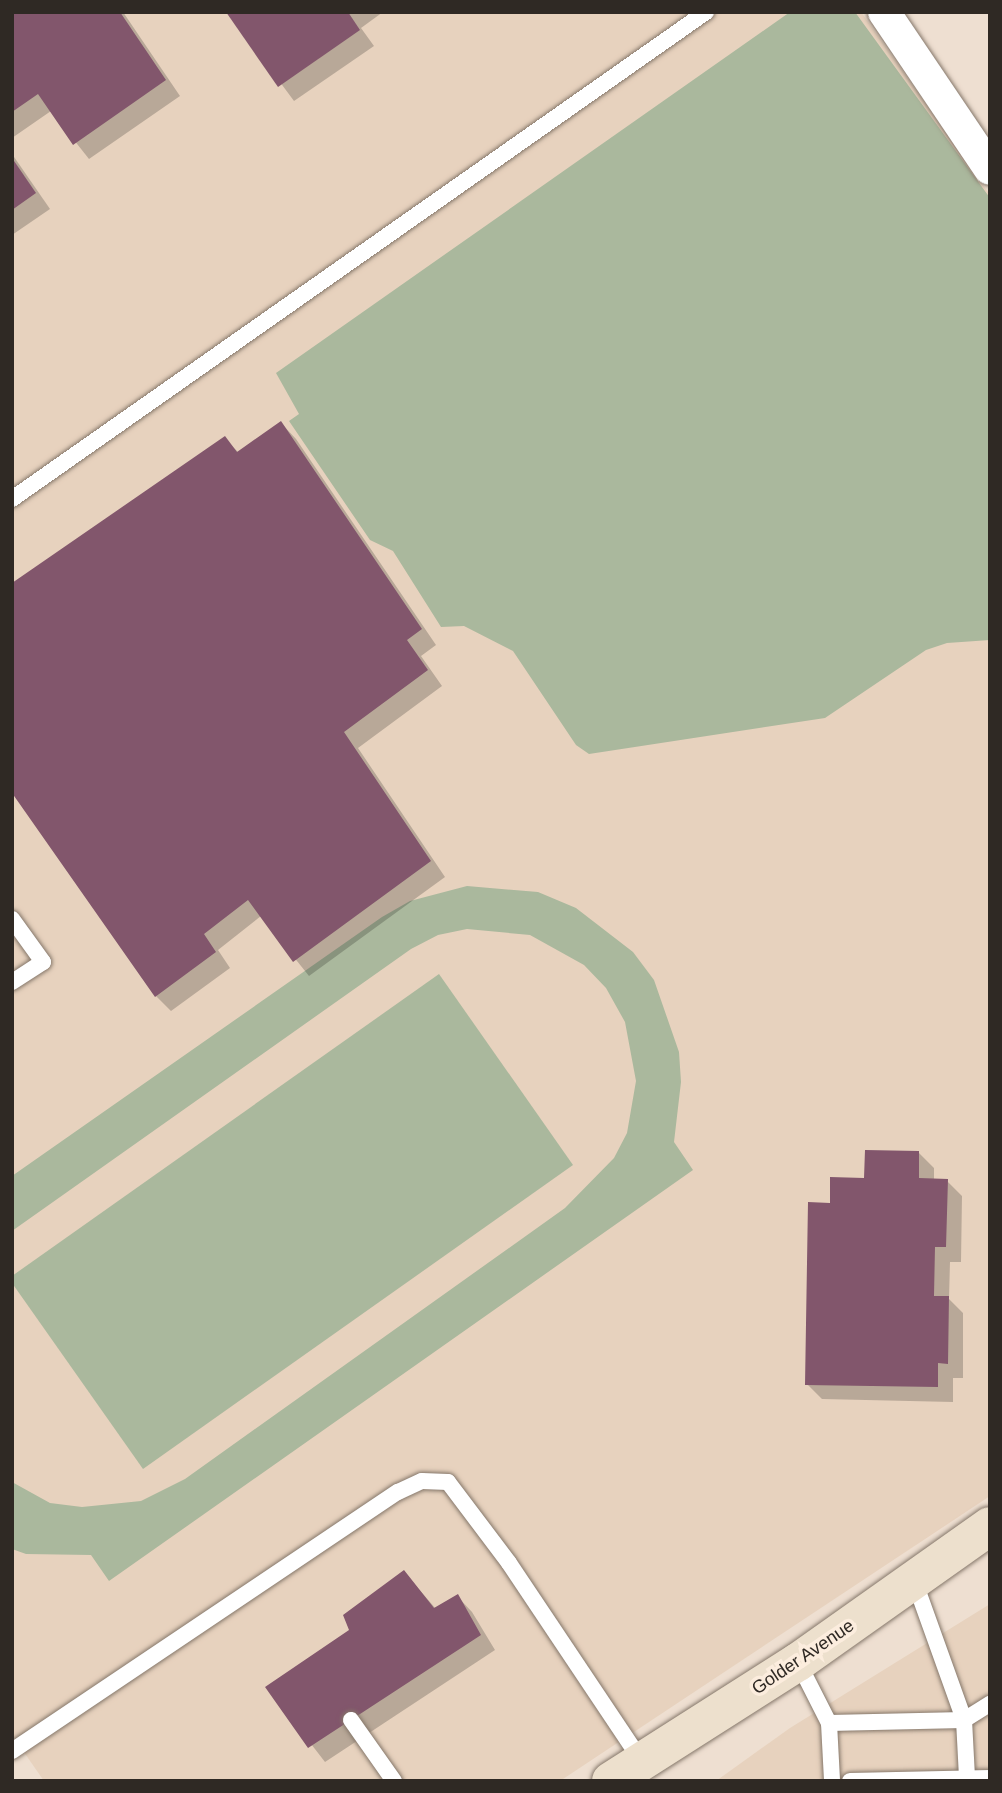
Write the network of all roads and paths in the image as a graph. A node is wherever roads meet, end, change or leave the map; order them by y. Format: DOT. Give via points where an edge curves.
graph roads {
  1 [pos="706,12"];
  2 [pos="884,12"];
  3 [pos="990,169"];
  4 [pos="12,499"];
  5 [pos="12,919"];
  6 [pos="12,982"];
  7 [pos="990,1526"];
  8 [pos="914,1580"];
  9 [pos="799,1662"];
  10 [pos="990,1704"];
  11 [pos="351,1720"];
  12 [pos="964,1720"];
  13 [pos="829,1723"];
  14 [pos="12,1751"];
  15 [pos="626,1770"];
  16 [pos="967,1778"];
  17 [pos="990,1778"];
  18 [pos="394,1781"];
  19 [pos="832,1781"];
  20 [pos="849,1781"];
  1 -- 4 [label="lane"];
  2 -- 3 [label="street"];
  5 -- 6 [label="lane" via="43,962"];
  7 -- 8 [label="main road, Golder Avenue"];
  8 -- 9 [label="main road, Golder Avenue"];
  8 -- 12 [label="lane"];
  9 -- 13 [label="lane"];
  9 -- 15 [label="main road, Golder Avenue"];
  10 -- 12 [label="lane"];
  11 -- 18 [label="lane"];
  12 -- 13 [label="lane"];
  12 -- 16 [label="lane"];
  13 -- 19 [label="lane"];
  14 -- 15 [label="lane" via="398,1492 422,1481 448,1482 509,1563"];
  16 -- 17 [label="lane"];
  16 -- 20 [label="lane"];
}
